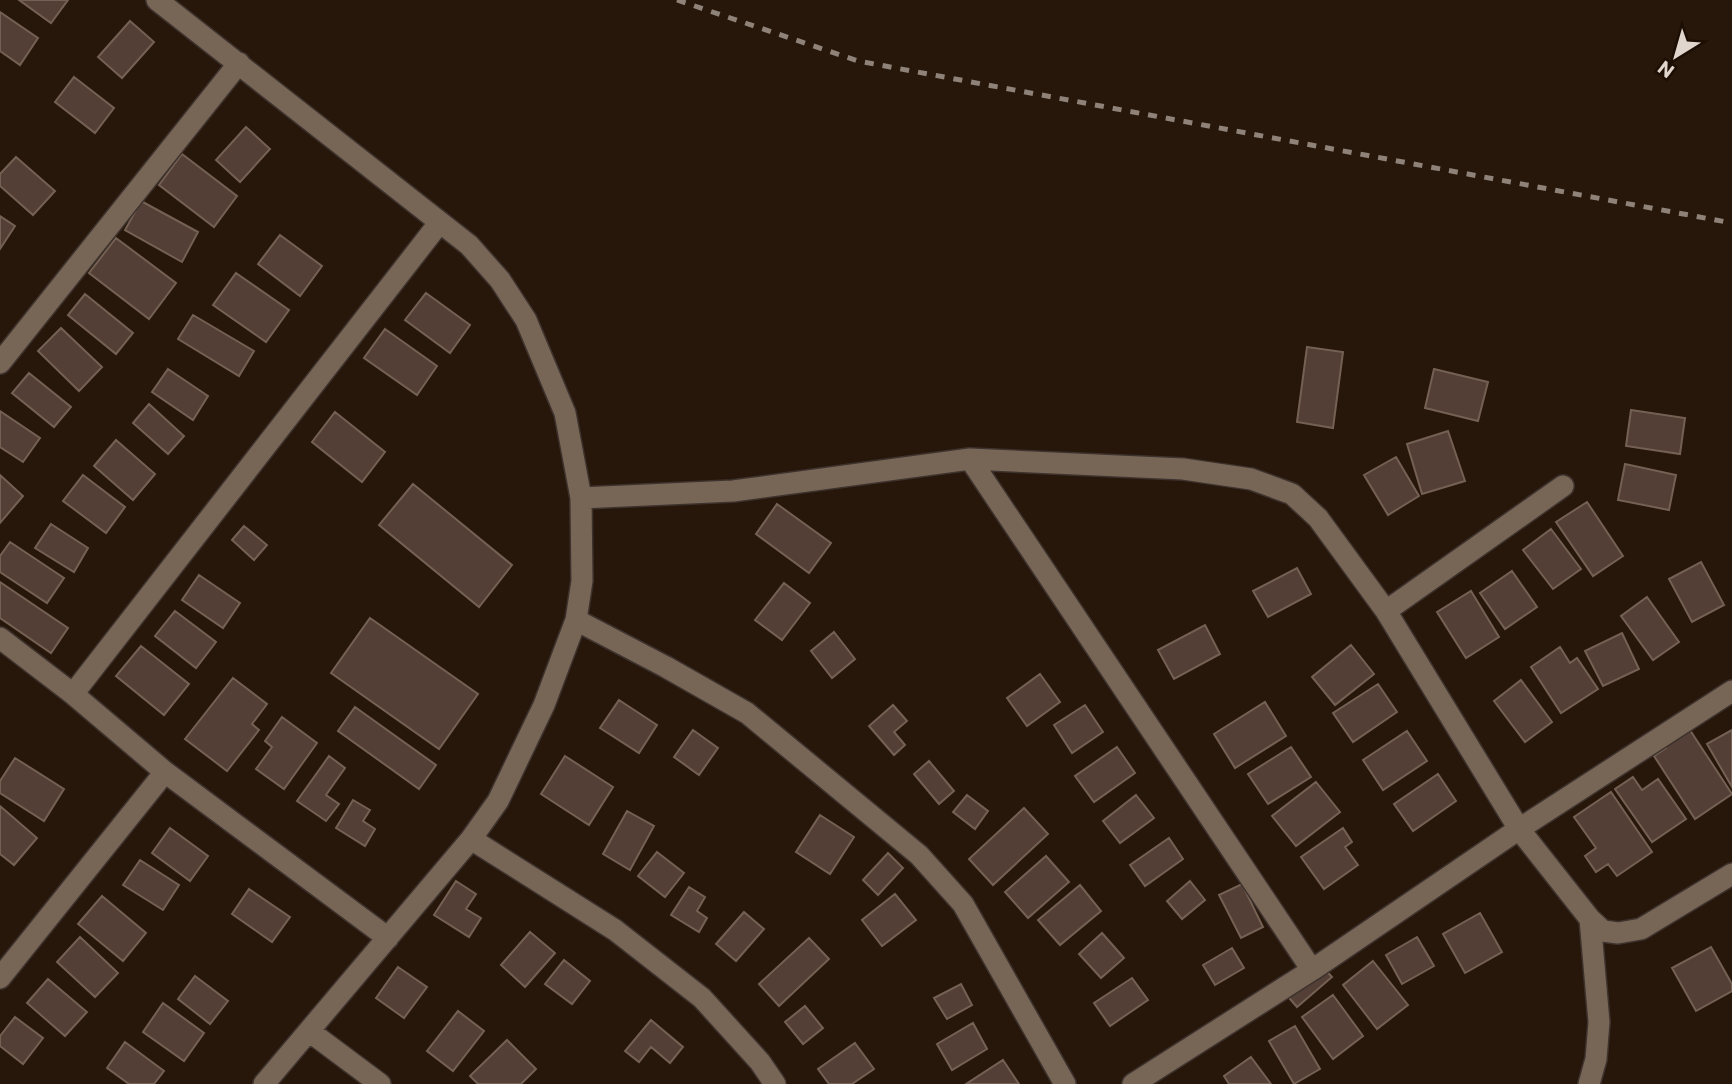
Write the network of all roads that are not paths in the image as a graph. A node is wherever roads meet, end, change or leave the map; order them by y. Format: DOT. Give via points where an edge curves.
graph roads {
  1 [pos="157,0"];
  2 [pos="239,63"];
  3 [pos="440,222"];
  4 [pos="0,363"];
  5 [pos="970,459"];
  6 [pos="1563,485"];
  7 [pos="581,498"];
  8 [pos="1386,611"];
  9 [pos="576,620"];
  10 [pos="0,639"];
  11 [pos="1732,691"];
  12 [pos="73,694"];
  13 [pos="165,772"];
  14 [pos="1519,829"];
  15 [pos="471,839"];
  16 [pos="1732,874"];
  17 [pos="1590,919"];
  18 [pos="388,938"];
  19 [pos="1312,970"];
  20 [pos="0,978"];
  21 [pos="309,1031"];
  22 [pos="264,1084"];
  23 [pos="380,1084"];
  24 [pos="775,1084"];
  25 [pos="1065,1084"];
  26 [pos="1133,1084"];
  27 [pos="1589,1084"];
  1 -- 2 [label="street"];
  2 -- 3 [label="street"];
  2 -- 4 [label="street"];
  3 -- 7 [label="street" via="469,245 500,280 526,320 565,413"];
  3 -- 12 [label="street"];
  5 -- 7 [label="street" via="733,491"];
  5 -- 8 [label="street" via="1183,469 1251,479 1292,494 1318,518"];
  5 -- 19 [label="street"];
  6 -- 8 [label="street"];
  7 -- 9 [label="street" via="582,581"];
  8 -- 14 [label="street"];
  9 -- 15 [label="street" via="544,705 498,801"];
  9 -- 25 [label="street" via="747,713 919,855 963,904"];
  10 -- 12 [label="street"];
  11 -- 14 [label="street"];
  12 -- 13 [label="street"];
  13 -- 18 [label="street"];
  13 -- 20 [label="street"];
  14 -- 17 [label="street"];
  14 -- 19 [label="street"];
  15 -- 18 [label="street"];
  15 -- 24 [label="street" via="615,930 702,998"];
  16 -- 17 [label="street" via="1641,929 1603,932"];
  17 -- 27 [label="street" via="1599,1022"];
  18 -- 21 [label="street"];
  19 -- 26 [label="street"];
  21 -- 22 [label="street"];
  21 -- 23 [label="street"];
}
